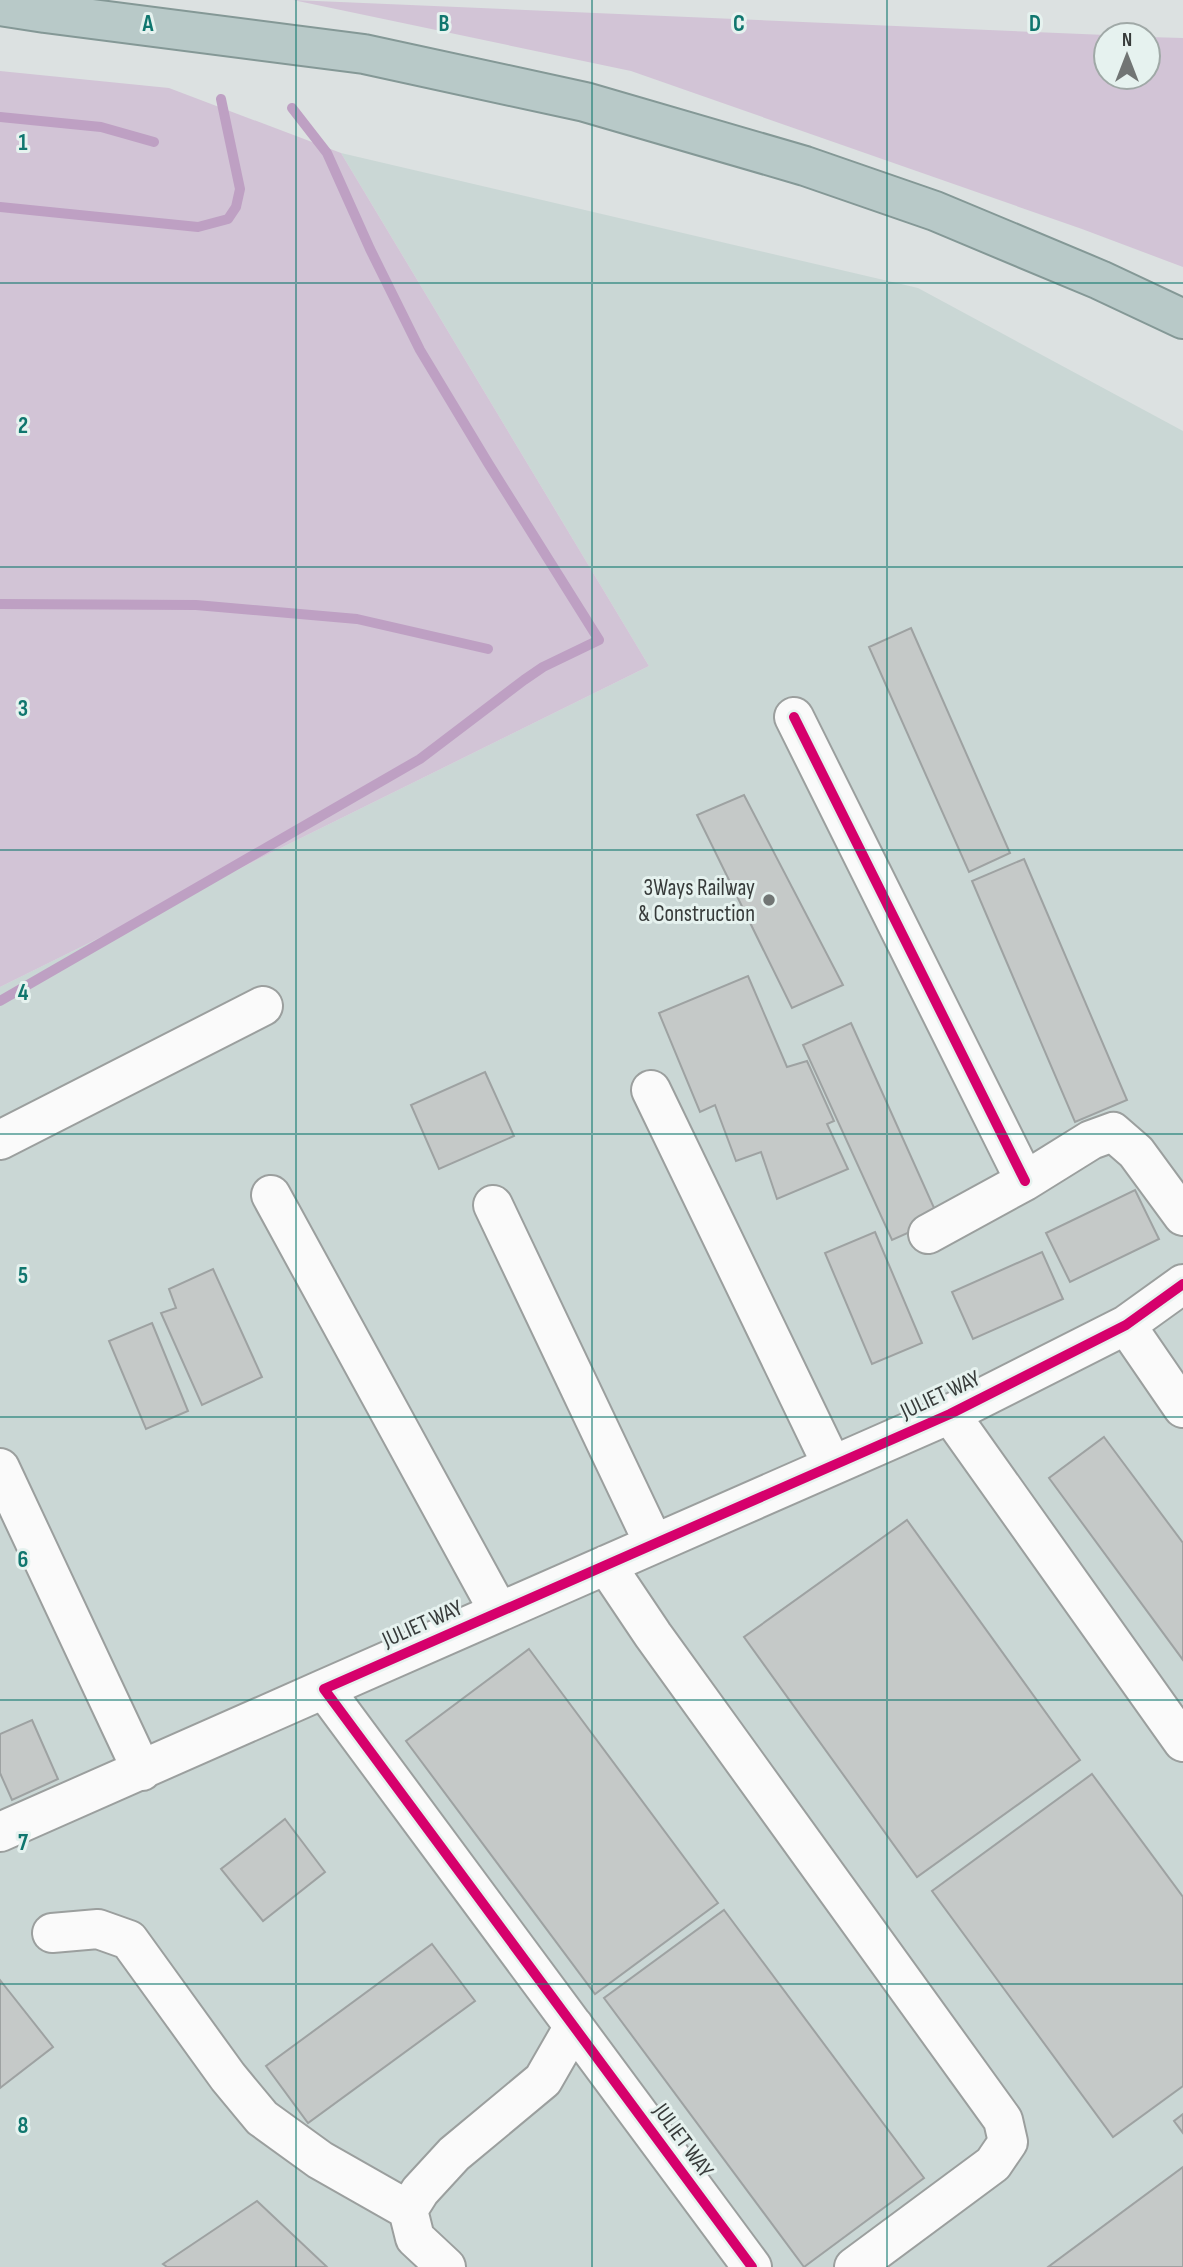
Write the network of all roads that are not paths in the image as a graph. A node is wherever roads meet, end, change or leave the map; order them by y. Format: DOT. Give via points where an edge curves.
graph roads {
  1 [pos="0,6"];
  2 [pos="0,13"];
  3 [pos="45,13"];
  4 [pos="1183,319"];
  5 [pos="794,717"];
  6 [pos="262,1006"];
  7 [pos="651,1090"];
  8 [pos="0,1140"];
  9 [pos="1025,1181"];
  10 [pos="271,1195"];
  11 [pos="492,1205"];
  12 [pos="1183,1216"];
  13 [pos="928,1234"];
  14 [pos="1183,1284"];
  15 [pos="1126,1325"];
  16 [pos="1183,1408"];
  17 [pos="950,1414"];
  18 [pos="832,1465"];
  19 [pos="0,1468"];
  20 [pos="654,1544"];
  21 [pos="606,1565"];
  22 [pos="499,1612"];
  23 [pos="324,1689"];
  24 [pos="1183,1742"];
  25 [pos="142,1771"];
  26 [pos="0,1832"];
  27 [pos="51,1933"];
  28 [pos="574,2026"];
  29 [pos="408,2210"];
  30 [pos="446,2267"];
  31 [pos="752,2267"];
  32 [pos="854,2267"];
  1 -- 3 [label="highway"];
  2 -- 3 [label="highway"];
  3 -- 4 [label="highway" via="364,54 585,102 805,166 935,211"];
  5 -- 9 [label="street"];
  6 -- 8 [label="street"];
  7 -- 18 [label="street"];
  9 -- 12 [label="street" via="1091,1140 1113,1132 1136,1152"];
  9 -- 13 [label="street"];
  10 -- 22 [label="street"];
  11 -- 20 [label="street"];
  14 -- 15 [label="street, JULIET WAY"];
  15 -- 16 [label="street"];
  15 -- 17 [label="street, JULIET WAY"];
  17 -- 18 [label="street, JULIET WAY"];
  17 -- 24 [label="street"];
  18 -- 20 [label="street, JULIET WAY"];
  19 -- 25 [label="street"];
  20 -- 21 [label="street, JULIET WAY"];
  21 -- 22 [label="street, JULIET WAY"];
  21 -- 32 [label="street" via="1003,2120 1009,2141 993,2164"];
  22 -- 23 [label="street, JULIET WAY"];
  23 -- 25 [label="street"];
  23 -- 28 [label="street, JULIET WAY"];
  25 -- 26 [label="street"];
  27 -- 29 [label="street" via="98,1929 129,1940 262,2118 320,2160"];
  28 -- 29 [label="street" via="543,2080 454,2154"];
  28 -- 31 [label="street, JULIET WAY"];
  29 -- 30 [label="street" via="415,2238"];
}
